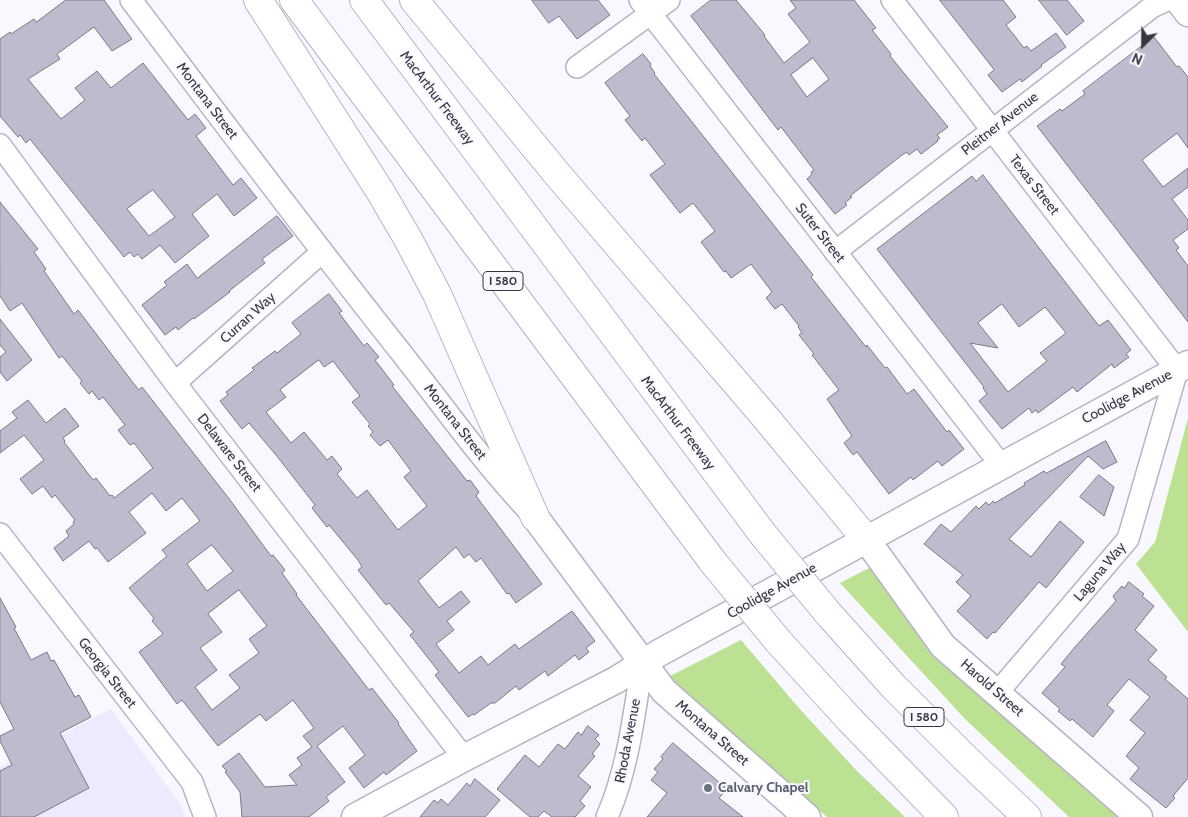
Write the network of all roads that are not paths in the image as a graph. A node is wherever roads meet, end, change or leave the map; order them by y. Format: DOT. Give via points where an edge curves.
graph roads {
  1 [pos="131,0"];
  2 [pos="258,0"];
  3 [pos="294,0"];
  4 [pos="364,0"];
  5 [pos="414,0"];
  6 [pos="669,0"];
  7 [pos="892,0"];
  8 [pos="1167,0"];
  9 [pos="1178,0"];
  10 [pos="645,7"];
  11 [pos="1188,13"];
  12 [pos="577,67"];
  13 [pos="992,130"];
  14 [pos="0,145"];
  15 [pos="322,252"];
  16 [pos="835,252"];
  17 [pos="1182,367"];
  18 [pos="175,383"];
  19 [pos="1001,465"];
  20 [pos="535,517"];
  21 [pos="0,534"];
  22 [pos="866,540"];
  23 [pos="642,664"];
  24 [pos="997,693"];
  25 [pos="464,758"];
  26 [pos="205,817"];
  27 [pos="355,817"];
  28 [pos="607,817"];
  29 [pos="807,817"];
  30 [pos="944,817"];
  31 [pos="1027,817"];
  32 [pos="1140,817"];
  1 -- 15 [label="street, Montana Street"];
  2 -- 20 [label="highway" via="408,239 437,294"];
  3 -- 30 [label="highway, I 580, bridge" via="713,562 778,641"];
  4 -- 31 [label="highway, MacArthur Freeway / I 580, bridge" via="762,533 894,687"];
  5 -- 22 [label="highway"];
  6 -- 10 [label="street"];
  7 -- 13 [label="street, Texas Street"];
  8 -- 13 [label="street, Pleitner Avenue" via="1152,7"];
  9 -- 11 [label="street"];
  10 -- 12 [label="street"];
  10 -- 16 [label="street, Suter Street"];
  13 -- 16 [label="street, Pleitner Avenue"];
  13 -- 17 [label="street, Texas Street"];
  14 -- 18 [label="street, Delaware Street"];
  15 -- 18 [label="street, Curran Way"];
  15 -- 20 [label="street, Montana Street" via="497,477"];
  16 -- 19 [label="street, Suter Street"];
  17 -- 19 [label="street, Coolidge Avenue"];
  17 -- 24 [label="street, Laguna Way" via="1128,539"];
  18 -- 25 [label="street, Delaware Street"];
  19 -- 22 [label="street, Coolidge Avenue"];
  20 -- 23 [label="street, Montana Street"];
  21 -- 26 [label="street, Georgia Street" via="192,782"];
  22 -- 23 [label="street, Coolidge Avenue"];
  22 -- 24 [label="street, Harold Street" via="943,646"];
  23 -- 25 [label="street, Coolidge Avenue"];
  23 -- 28 [label="street, Rhoda Avenue" via="623,772"];
  23 -- 29 [label="street, Montana Street" via="664,691"];
  24 -- 32 [label="street, Harold Street"];
  25 -- 27 [label="street, Coolidge Avenue"];
}
